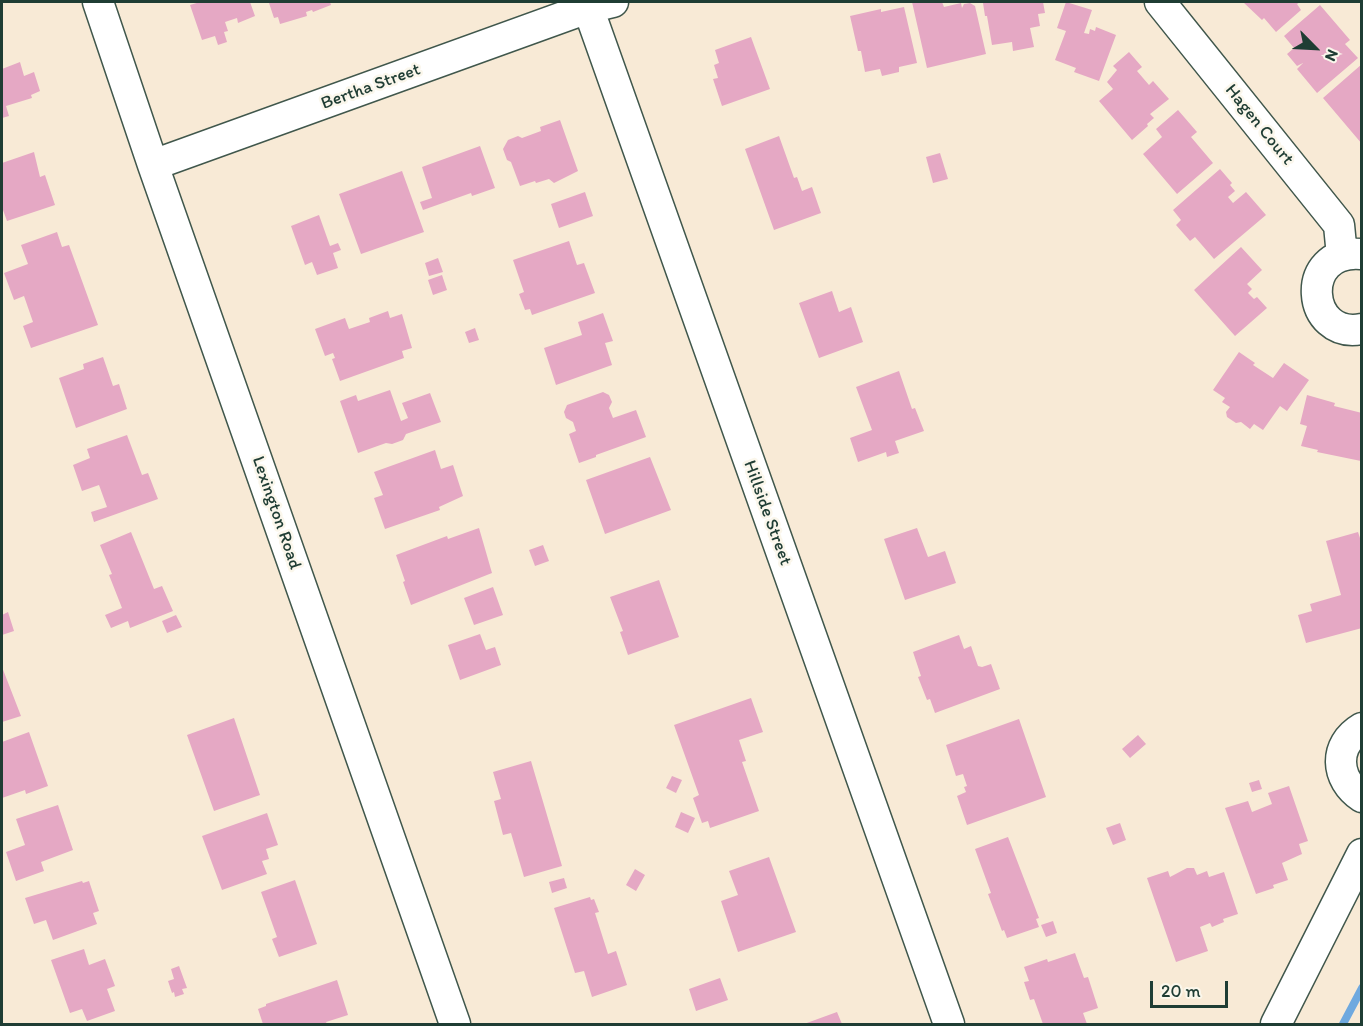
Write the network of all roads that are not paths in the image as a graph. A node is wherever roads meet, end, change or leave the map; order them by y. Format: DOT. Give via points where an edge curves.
graph roads {
  1 [pos="98,2"];
  2 [pos="1160,2"];
  3 [pos="596,4"];
  4 [pos="153,165"];
  5 [pos="1352,255"];
  6 [pos="1362,330"];
  7 [pos="1362,728"];
  8 [pos="1362,796"];
  9 [pos="1362,854"];
  10 [pos="455,1024"];
  11 [pos="949,1024"];
  12 [pos="1276,1024"];
  1 -- 4 [label="street, Lexington Road"];
  2 -- 5 [label="street, Hagen Court" via="1338,225"];
  3 -- 4 [label="street, Bertha Street"];
  3 -- 11 [label="street, Hillside Street"];
  4 -- 10 [label="street, Lexington Road"];
  5 -- 6 [label="street, Hagen Court" via="1330,262 1321,273 1317,302 1322,314 1339,328"];
  7 -- 8 [label="street" via="1344,745 1341,758 1347,784"];
  9 -- 12 [label="street"];
}
